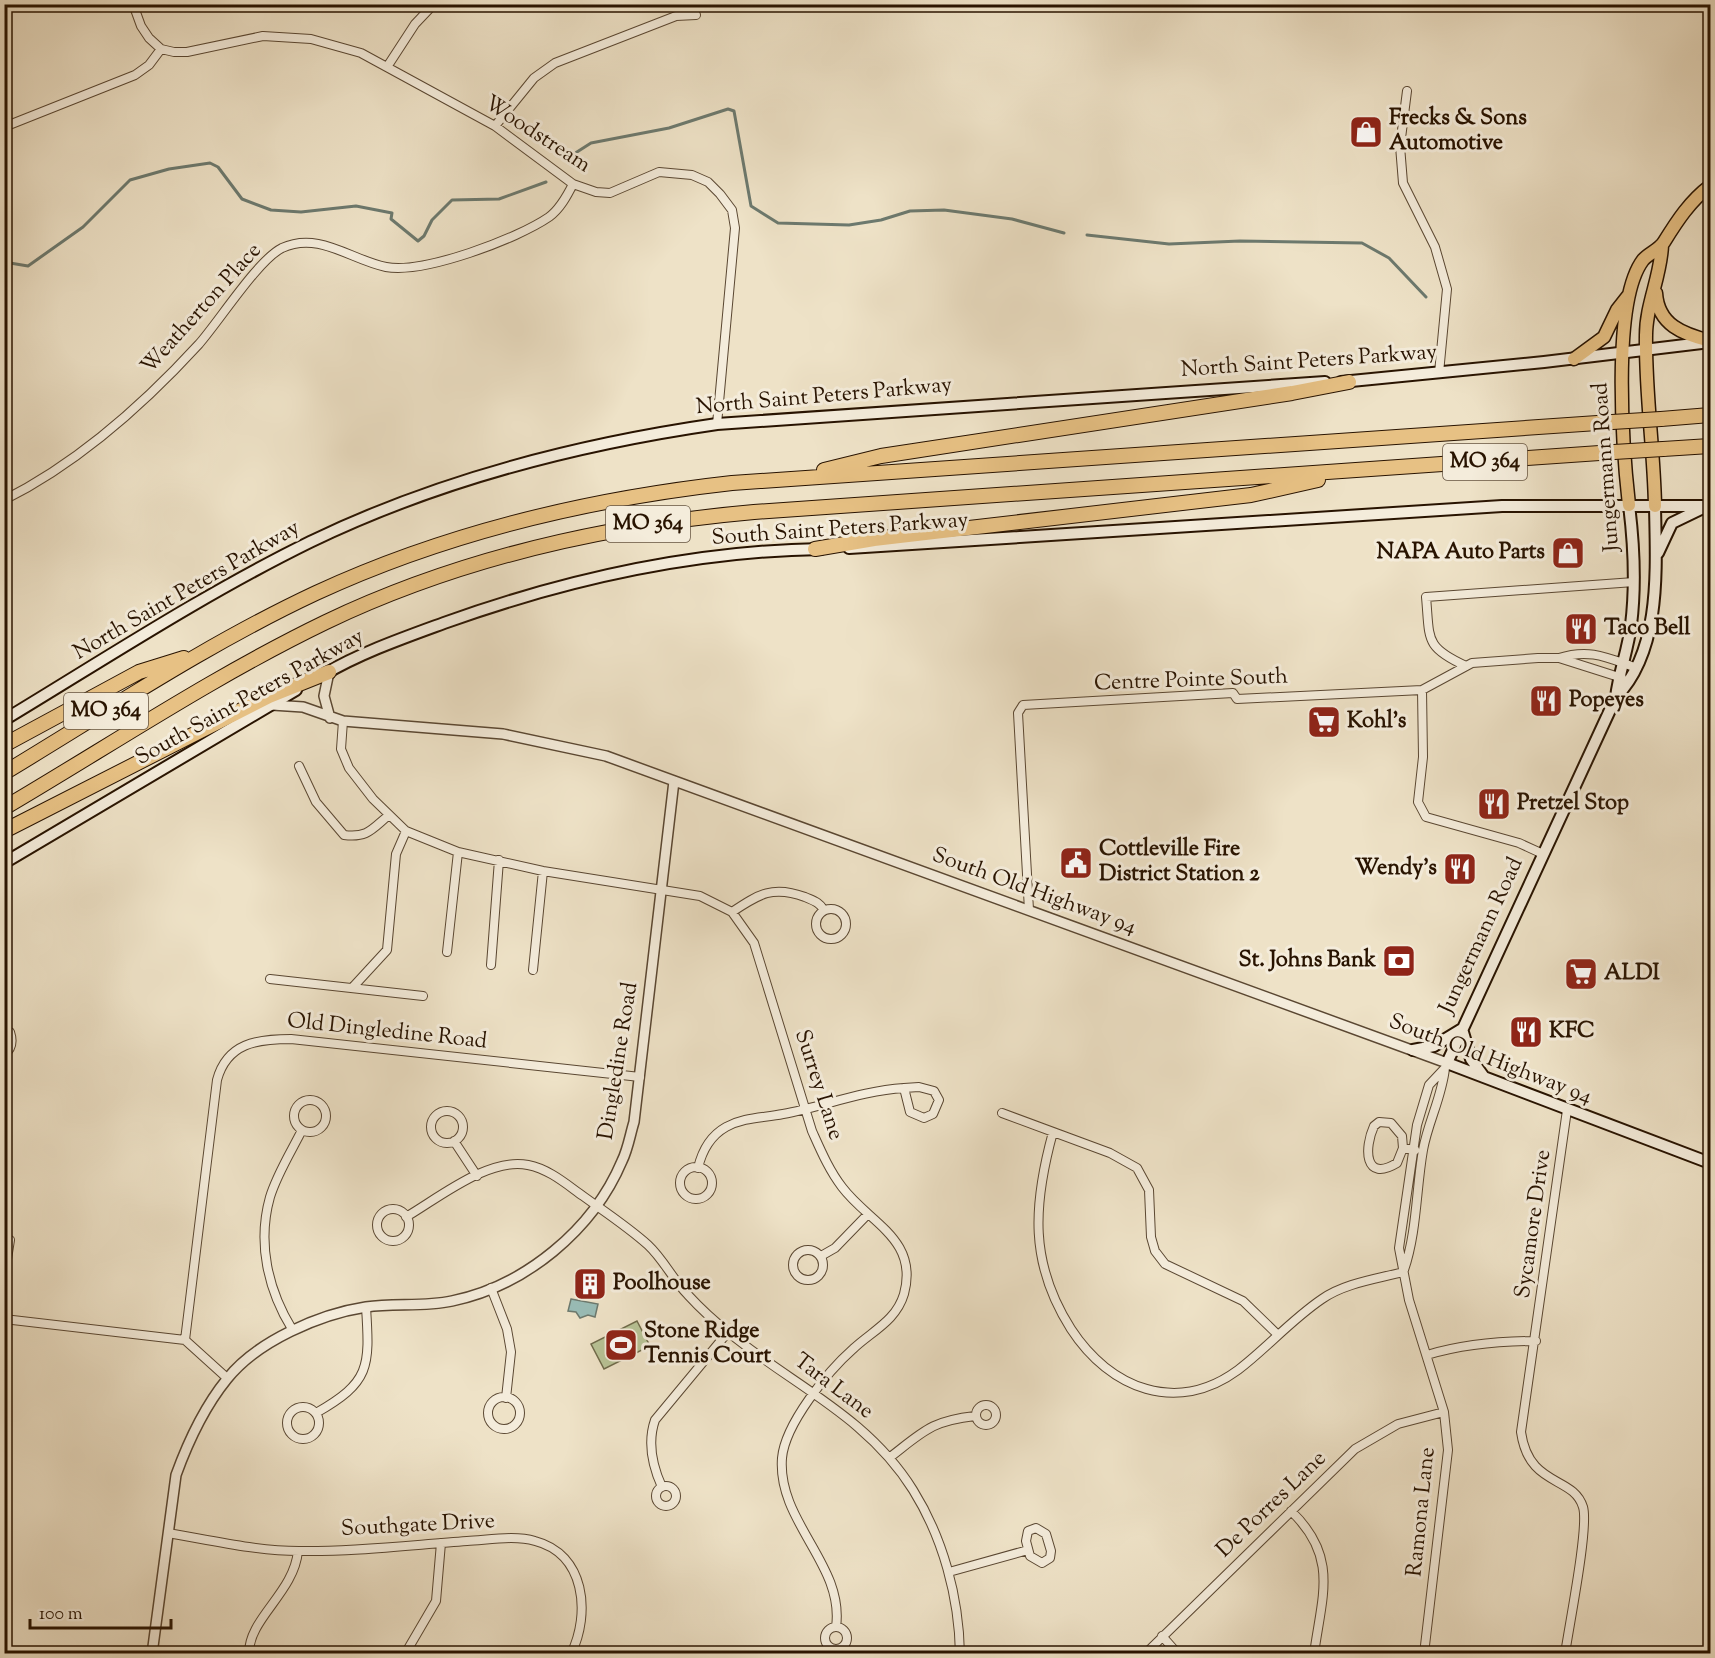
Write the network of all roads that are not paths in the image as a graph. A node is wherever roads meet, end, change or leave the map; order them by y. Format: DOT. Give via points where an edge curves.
graph roads {
  1 [pos="133,4"];
  2 [pos="434,4"];
  3 [pos="696,15"];
  4 [pos="161,49"];
  5 [pos="387,68"];
  6 [pos="1407,91"];
  7 [pos="495,126"];
  8 [pos="4,127"];
  9 [pos="573,184"];
  10 [pos="1710,186"];
  11 [pos="1662,245"];
  12 [pos="1655,285"];
  13 [pos="1631,293"];
  14 [pos="1710,341"];
  15 [pos="1647,350"];
  16 [pos="1622,353"];
  17 [pos="1574,358"];
  18 [pos="1439,373"];
  19 [pos="1349,381"];
  20 [pos="1710,415"];
  21 [pos="717,424"];
  22 [pos="1710,446"];
  23 [pos="1355,471"];
  24 [pos="784,479"];
  25 [pos="4,500"];
  26 [pos="1629,505"];
  27 [pos="1655,506"];
  28 [pos="1709,506"];
  29 [pos="815,549"];
  30 [pos="1656,558"];
  31 [pos="1634,582"];
  32 [pos="208,649"];
  33 [pos="1559,658"];
  34 [pos="1623,663"];
  35 [pos="1466,666"];
  36 [pos="1637,668"];
  37 [pos="328,672"];
  38 [pos="1618,677"];
  39 [pos="1632,681"];
  40 [pos="1422,690"];
  41 [pos="1617,697"];
  42 [pos="272,705"];
  43 [pos="330,717"];
  44 [pos="4,720"];
  45 [pos="344,721"];
  46 [pos="4,745"];
  47 [pos="299,766"];
  48 [pos="4,773"];
  49 [pos="674,781"];
  50 [pos="4,808"];
  51 [pos="389,814"];
  52 [pos="4,831"];
  53 [pos="406,831"];
  54 [pos="458,852"];
  55 [pos="1543,854"];
  56 [pos="500,860"];
  57 [pos="4,863"];
  58 [pos="543,871"];
  59 [pos="660,891"];
  60 [pos="824,910"];
  61 [pos="1029,910"];
  62 [pos="732,912"];
  63 [pos="447,952"];
  64 [pos="490,965"];
  65 [pos="533,970"];
  66 [pos="270,979"];
  67 [pos="352,988"];
  68 [pos="423,996"];
  69 [pos="1462,1029"];
  70 [pos="4,1030"];
  71 [pos="1413,1050"];
  72 [pos="4,1055"];
  73 [pos="1446,1066"];
  74 [pos="640,1077"];
  75 [pos="1485,1078"];
  76 [pos="904,1088"];
  77 [pos="805,1109"];
  78 [pos="1567,1110"];
  79 [pos="1002,1113"];
  80 [pos="302,1130"];
  81 [pos="1053,1132"];
  82 [pos="454,1141"];
  83 [pos="1403,1148"];
  84 [pos="1412,1149"];
  85 [pos="1423,1151"];
  86 [pos="1710,1162"];
  87 [pos="698,1168"];
  88 [pos="477,1176"];
  89 [pos="596,1206"];
  90 [pos="868,1214"];
  91 [pos="406,1217"];
  92 [pos="1402,1218"];
  93 [pos="1414,1220"];
  94 [pos="10,1240"];
  95 [pos="821,1256"];
  96 [pos="1403,1272"];
  97 [pos="4,1278"];
  98 [pos="491,1288"];
  99 [pos="366,1307"];
  100 [pos="4,1319"];
  101 [pos="292,1329"];
  102 [pos="728,1332"];
  103 [pos="1277,1334"];
  104 [pos="185,1340"];
  105 [pos="1536,1341"];
  106 [pos="1427,1355"];
  107 [pos="227,1378"];
  108 [pos="816,1394"];
  109 [pos="506,1398"];
  110 [pos="1444,1412"];
  111 [pos="316,1413"];
  112 [pos="975,1416"];
  113 [pos="890,1458"];
  114 [pos="662,1487"];
  115 [pos="1291,1511"];
  116 [pos="168,1533"];
  117 [pos="441,1543"];
  118 [pos="1028,1550"];
  119 [pos="298,1551"];
  120 [pos="949,1572"];
  121 [pos="836,1627"];
  122 [pos="1162,1636"];
  123 [pos="152,1653"];
  124 [pos="249,1653"];
  125 [pos="405,1653"];
  126 [pos="574,1653"];
  127 [pos="960,1653"];
  128 [pos="1145,1653"];
  129 [pos="1178,1653"];
  130 [pos="1314,1653"];
  131 [pos="1424,1653"];
  132 [pos="1565,1653"];
  1 -- 4 [label="street" via="141,26"];
  2 -- 5 [label="street" via="415,24"];
  3 -- 7 [label="street" via="675,16 555,63 534,78"];
  4 -- 5 [label="street, Woodstream" via="187,52 237,39 285,36 336,45"];
  4 -- 8 [label="street" via="135,75"];
  5 -- 7 [label="street, Woodstream"];
  6 -- 18 [label="street" via="1400,146 1403,183 1435,247 1447,289"];
  7 -- 9 [label="street, Woodstream"];
  9 -- 21 [label="street, Woodstream" via="610,193 648,175 676,172 708,182 732,210 735,228"];
  9 -- 25 [label="street, Weatherton Place" via="551,216 514,237 411,268 364,261 322,244 301,242 282,249 262,265 220,320 151,394 80,452"];
  10 -- 11 [label="main road, Jungermann Road" via="1676,222"];
  11 -- 12 [label="main road, Jungermann Road"];
  11 -- 13 [label="main road, Jungermann Road" via="1643,260"];
  12 -- 14 [label="main road" via="1656,302 1665,321 1683,333"];
  12 -- 15 [label="main road, Jungermann Road" via="1648,315"];
  13 -- 16 [label="main road, Jungermann Road"];
  13 -- 17 [label="main road" via="1617,310 1604,337"];
  14 -- 15 [label="main road, North Saint Peters Parkway"];
  15 -- 16 [label="main road, North Saint Peters Parkway"];
  15 -- 27 [label="main road, Jungermann Road"];
  16 -- 17 [label="main road, North Saint Peters Parkway"];
  16 -- 26 [label="main road, Jungermann Road"];
  17 -- 18 [label="main road, North Saint Peters Parkway"];
  18 -- 19 [label="main road, North Saint Peters Parkway"];
  19 -- 21 [label="main road, North Saint Peters Parkway"];
  19 -- 24 [label="highway" via="881,456"];
  20 -- 24 [label="highway, MO 364, bridge"];
  21 -- 44 [label="main road, North Saint Peters Parkway" via="673,430 530,464 377,513 218,590"];
  22 -- 23 [label="highway, MO 364, bridge"];
  23 -- 29 [label="highway" via="1251,495"];
  23 -- 50 [label="highway, MO 364" via="712,516 553,543 427,581 327,622 226,675"];
  24 -- 32 [label="highway, MO 364" via="628,496 477,532 354,577 268,616"];
  26 -- 27 [label="main road, South Saint Peters Parkway"];
  26 -- 29 [label="main road, South Saint Peters Parkway" via="1502,506"];
  26 -- 31 [label="main road, Jungermann Road"];
  27 -- 28 [label="main road, South Saint Peters Parkway"];
  27 -- 30 [label="main road, Jungermann Road"];
  28 -- 30 [label="main road" via="1672,523"];
  29 -- 37 [label="main road, South Saint Peters Parkway" via="703,559 573,583 495,605 409,636"];
  30 -- 36 [label="main road, Jungermann Road" via="1647,633"];
  31 -- 34 [label="main road, Jungermann Road"];
  31 -- 35 [label="street" via="1426,597 1433,646"];
  32 -- 46 [label="highway" via="140,672"];
  32 -- 48 [label="highway, MO 364"];
  33 -- 34 [label="street, Centre Pointe South" via="1578,652"];
  33 -- 35 [label="street, Centre Pointe South"];
  33 -- 38 [label="street, Centre Pointe South"];
  34 -- 36 [label="street, Centre Pointe South"];
  34 -- 38 [label="main road, Jungermann Road"];
  35 -- 40 [label="street, Centre Pointe South"];
  36 -- 39 [label="main road, Jungermann Road"];
  37 -- 42 [label="main road, South Saint Peters Parkway"];
  37 -- 43 [label="street" via="324,696"];
  37 -- 52 [label="highway" via="269,696"];
  38 -- 39 [label="street, Centre Pointe South"];
  38 -- 41 [label="main road, Jungermann Road"];
  39 -- 41 [label="main road, Jungermann Road"];
  40 -- 55 [label="street" via="1423,757 1418,802 1426,817 1519,843"];
  40 -- 61 [label="street, Centre Pointe South" via="1237,699 1233,693 1023,705 1018,713"];
  41 -- 55 [label="main road, Jungermann Road"];
  42 -- 43 [label="street, South Old Highway 94" via="303,706"];
  42 -- 57 [label="main road, South Saint Peters Parkway"];
  43 -- 45 [label="street, South Old Highway 94"];
  45 -- 49 [label="street, South Old Highway 94" via="526,738 606,756"];
  45 -- 51 [label="street" via="341,749 349,768"];
  47 -- 51 [label="street" via="316,802 344,835 367,834"];
  49 -- 59 [label="street, Dingledine Road"];
  49 -- 61 [label="street, South Old Highway 94"];
  51 -- 53 [label="street"];
  53 -- 54 [label="street"];
  53 -- 67 [label="street" via="396,854 387,950"];
  54 -- 56 [label="street"];
  54 -- 63 [label="street"];
  55 -- 69 [label="main road, Jungermann Road"];
  56 -- 58 [label="street"];
  56 -- 64 [label="street"];
  58 -- 59 [label="street"];
  58 -- 65 [label="street"];
  59 -- 62 [label="street" via="700,896"];
  59 -- 74 [label="street, Dingledine Road"];
  60 -- 60 [label="street" via="816,919 816,930 822,937 837,938 846,927 845,917 837,910"];
  60 -- 62 [label="street" via="819,903 791,892 768,891"];
  61 -- 71 [label="street, South Old Highway 94"];
  62 -- 77 [label="street, Surrey Lane" via="754,943"];
  66 -- 67 [label="street"];
  67 -- 68 [label="street"];
  69 -- 71 [label="main road" via="1434,1046"];
  69 -- 73 [label="main road, Jungermann Road"];
  69 -- 75 [label="main road" via="1471,1059"];
  70 -- 72 [label="street" via="10,1032 12,1046"];
  71 -- 73 [label="street, South Old Highway 94"];
  73 -- 75 [label="main road, South Old Highway 94"];
  73 -- 84 [label="street, Ramona Lane" via="1429,1085"];
  73 -- 85 [label="street, Ramona Lane"];
  74 -- 89 [label="street, Dingledine Road" via="634,1122 622,1162"];
  74 -- 104 [label="street, Old Dingledine Road" via="291,1039 241,1045 225,1060 217,1080"];
  75 -- 78 [label="main road, South Old Highway 94"];
  76 -- 76 [label="street" via="908,1108 914,1115 924,1118 936,1110 937,1095 930,1088"];
  76 -- 77 [label="street" via="872,1090"];
  77 -- 87 [label="street" via="743,1119 724,1128 710,1140"];
  77 -- 90 [label="street, Surrey Lane" via="823,1156 842,1188"];
  78 -- 86 [label="main road, South Old Highway 94"];
  78 -- 105 [label="street, Sycamore Drive"];
  79 -- 81 [label="street"];
  80 -- 80 [label="street" via="312,1132 321,1127 326,1118 320,1104 305,1101 297,1107 294,1117"];
  80 -- 101 [label="street" via="270,1197 266,1240 267,1271"];
  81 -- 103 [label="street" via="1110,1153 1137,1168 1149,1190 1155,1251 1165,1264 1243,1301"];
  81 -- 103 [label="street" via="1038,1196 1042,1265 1069,1326 1103,1365 1149,1391 1182,1394 1224,1379"];
  82 -- 82 [label="street" via="461,1134 460,1119 447,1111 437,1114 431,1122 432,1133 439,1141"];
  82 -- 88 [label="street"];
  83 -- 83 [label="street" via="1402,1136 1395,1127 1379,1122 1371,1132 1370,1164 1390,1168 1400,1159"];
  83 -- 84 [label="street"];
  84 -- 85 [label="street"];
  84 -- 92 [label="street, Ramona Lane"];
  85 -- 93 [label="street, Ramona Lane"];
  87 -- 87 [label="street" via="686,1171 680,1179 681,1190 694,1198 704,1196 711,1182 708,1173"];
  88 -- 89 [label="street, Tara Lane" via="510,1163 530,1165 552,1174"];
  88 -- 91 [label="street, Tara Lane"];
  89 -- 98 [label="street, Dingledine Road" via="566,1241 537,1265"];
  89 -- 102 [label="street, Tara Lane" via="649,1246 687,1295"];
  90 -- 95 [label="street" via="835,1248"];
  90 -- 108 [label="street, Surrey Lane" via="888,1230 901,1248 906,1267 901,1304 890,1319 851,1350"];
  91 -- 91 [label="street" via="399,1210 384,1212 378,1221 378,1231 390,1241 400,1239 407,1232"];
  92 -- 93 [label="street"];
  92 -- 96 [label="street, Ramona Lane" via="1399,1248"];
  93 -- 96 [label="street, Ramona Lane" via="1411,1250"];
  94 -- 97 [label="street"];
  95 -- 95 [label="street" via="813,1250 798,1252 794,1270 805,1280 816,1278 824,1266"];
  96 -- 103 [label="street" via="1341,1289"];
  96 -- 106 [label="street, Ramona Lane"];
  98 -- 99 [label="street, Dingledine Road" via="452,1301"];
  98 -- 109 [label="street" via="507,1329 511,1352"];
  99 -- 101 [label="street, Dingledine Road"];
  99 -- 111 [label="street" via="368,1345 357,1384"];
  100 -- 104 [label="street"];
  101 -- 107 [label="street, Dingledine Road"];
  102 -- 108 [label="street, Tara Lane"];
  102 -- 114 [label="street" via="655,1420 651,1451"];
  104 -- 107 [label="street"];
  105 -- 106 [label="street" via="1483,1342"];
  105 -- 132 [label="street, Sycamore Drive" via="1521,1432 1523,1447 1535,1469 1574,1494 1583,1508"];
  106 -- 110 [label="street, Ramona Lane"];
  107 -- 116 [label="street, Dingledine Road" via="186,1449 177,1475"];
  108 -- 113 [label="street, Tara Lane" via="847,1416"];
  108 -- 121 [label="street, Surrey Lane" via="787,1438 782,1461 784,1482 798,1521 833,1589 839,1609"];
  109 -- 109 [label="street" via="495,1400 489,1409 492,1424 501,1429 512,1427 520,1415 518,1405"];
  110 -- 115 [label="street, De Porres Lane" via="1398,1424 1375,1436 1355,1449"];
  110 -- 131 [label="street, Ramona Lane" via="1448,1464"];
  111 -- 111 [label="street" via="304,1407 294,1410 288,1418 291,1433 305,1438 315,1434 319,1424"];
  112 -- 113 [label="street" via="932,1425"];
  113 -- 120 [label="street, Tara Lane" via="927,1515"];
  115 -- 122 [label="street, De Porres Lane"];
  115 -- 130 [label="street" via="1316,1540 1323,1560"];
  116 -- 119 [label="street, Southgate Drive"];
  116 -- 123 [label="street, Dingledine Road"];
  117 -- 119 [label="street, Southgate Drive"];
  117 -- 125 [label="street" via="436,1601"];
  117 -- 126 [label="street, Southgate Drive" via="528,1539 557,1551 573,1568 582,1590"];
  118 -- 118 [label="street" via="1037,1562 1050,1558 1044,1530 1028,1531"];
  118 -- 120 [label="street"];
  119 -- 124 [label="street" via="296,1568 264,1616 249,1644"];
  120 -- 127 [label="street, Tara Lane"];
  122 -- 128 [label="street, De Porres Lane"];
  122 -- 129 [label="street"];
}
